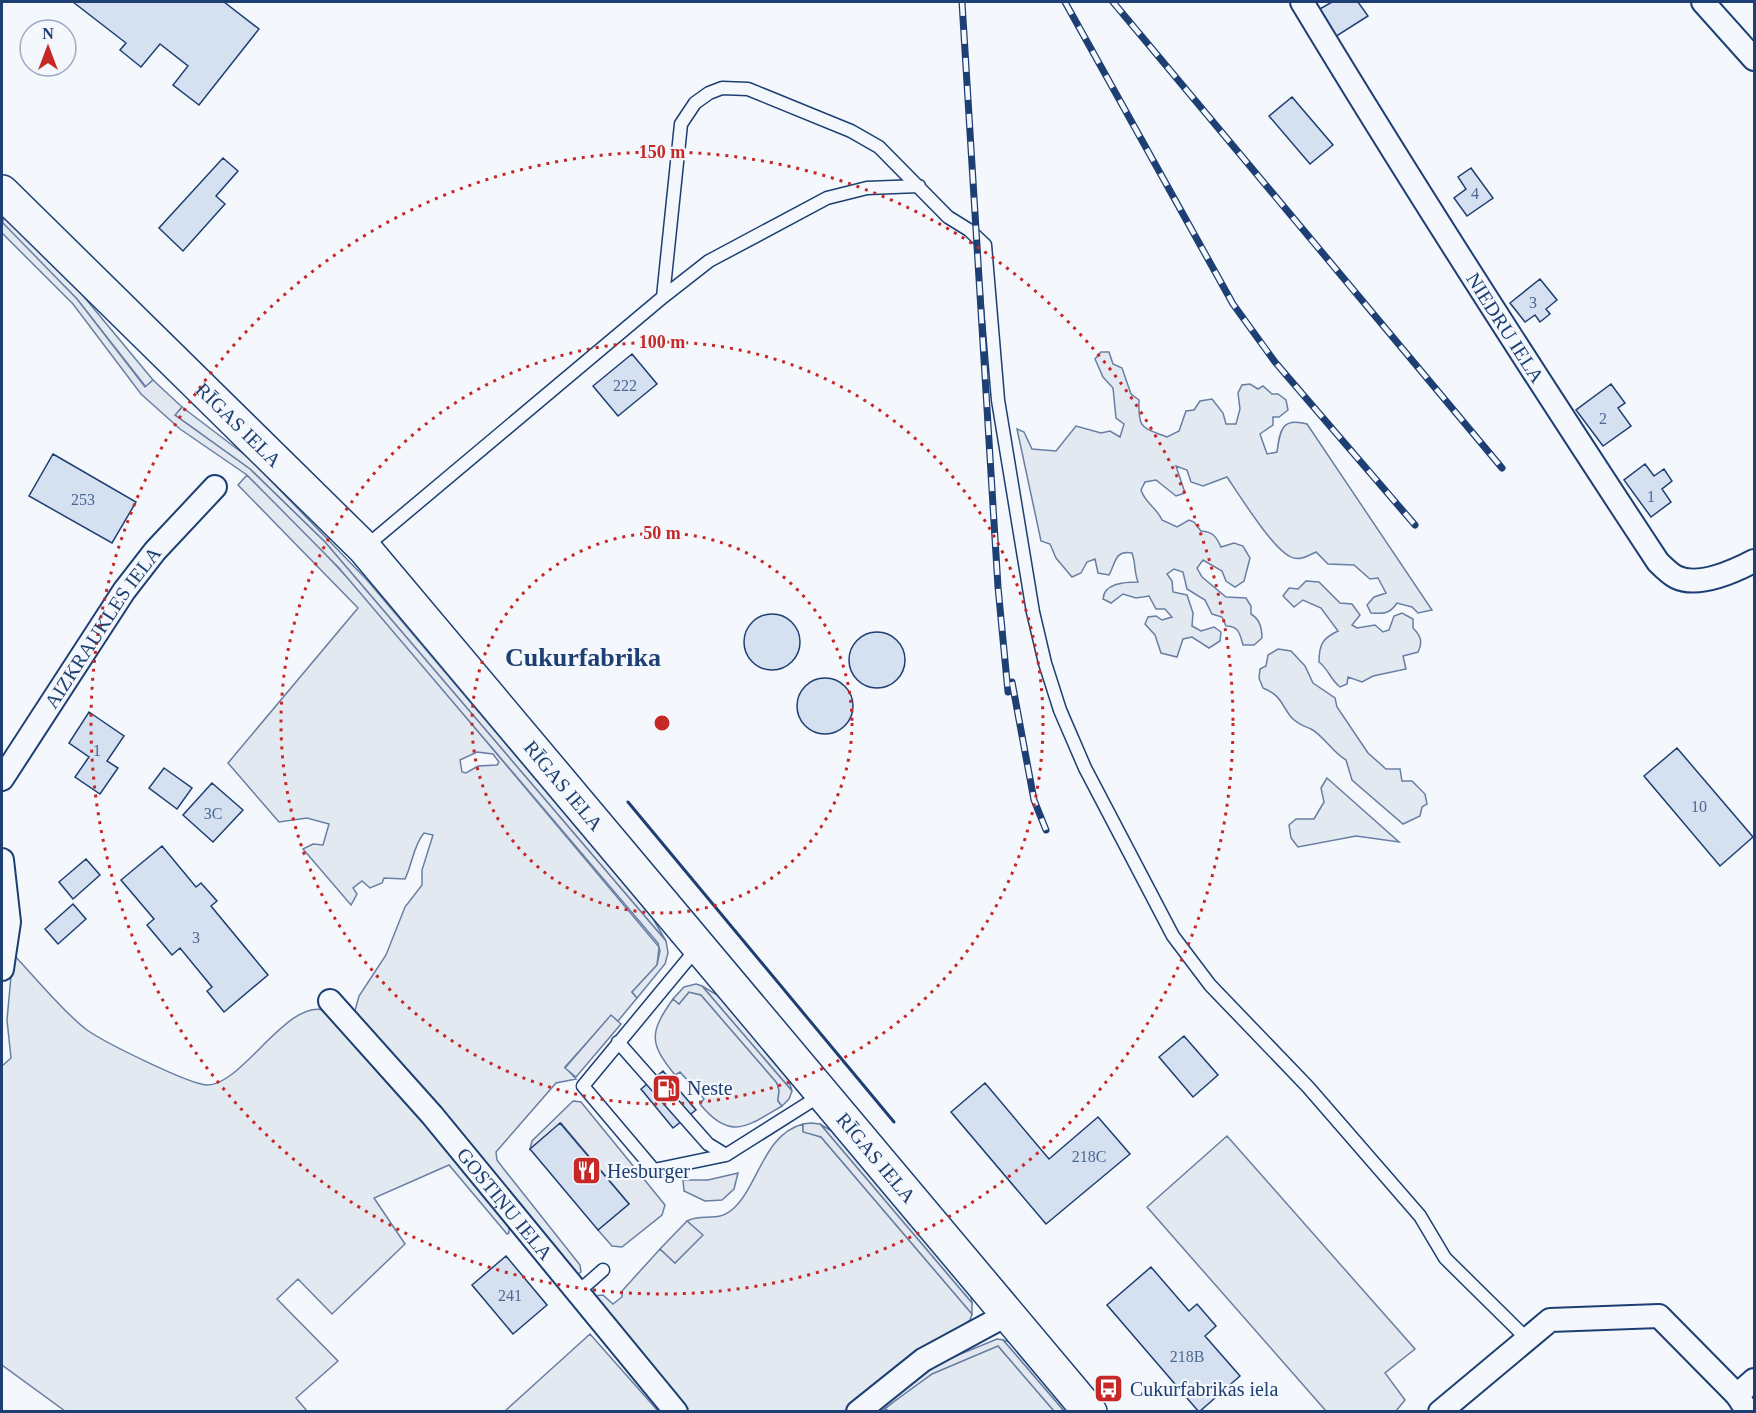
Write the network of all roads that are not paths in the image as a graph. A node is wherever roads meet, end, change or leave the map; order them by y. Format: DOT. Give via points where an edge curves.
graph roads {
  1 [pos="1302,2"];
  2 [pos="1704,2"];
  3 [pos="1755,59"];
  4 [pos="919,186"];
  5 [pos="2,192"];
  6 [pos="663,297"];
  7 [pos="215,487"];
  8 [pos="363,548"];
  9 [pos="1755,561"];
  10 [pos="2,779"];
  11 [pos="2,861"];
  12 [pos="699,946"];
  13 [pos="2,969"];
  14 [pos="330,1001"];
  15 [pos="618,1042"];
  16 [pos="824,1094"];
  17 [pos="726,1155"];
  18 [pos="603,1270"];
  19 [pos="578,1292"];
  20 [pos="1008,1314"];
  21 [pos="1527,1339"];
  22 [pos="1755,1380"];
  23 [pos="1743,1403"];
  24 [pos="676,1412"];
  25 [pos="858,1412"];
  26 [pos="1090,1412"];
  27 [pos="1440,1412"];
  1 -- 9 [label="street, NIEDRU IELA" via="1495,313 1658,562 1677,578 1697,581"];
  2 -- 3 [label="street"];
  4 -- 6 [label="lane" via="867,188 827,198 709,261"];
  4 -- 6 [label="lane" via="879,147 851,130 748,89 722,88 709,93 686,113 677,138"];
  4 -- 21 [label="lane" via="948,218 969,230 985,246 998,400 1045,663 1085,768 1150,894 1173,936 1210,985 1308,1087 1412,1207 1445,1258"];
  5 -- 8 [label="highway, RĪGAS IELA"];
  6 -- 8 [label="lane"];
  7 -- 10 [label="street, AIZKRAUKLES IELA" via="155,551 124,591"];
  8 -- 12 [label="highway, RĪGAS IELA"];
  11 -- 13 [label="street" via="9,922"];
  12 -- 15 [label="lane"];
  12 -- 16 [label="highway, RĪGAS IELA"];
  14 -- 19 [label="street, GOSTIŅU IELA" via="432,1115"];
  15 -- 17 [label="lane" via="708,1144"];
  15 -- 17 [label="lane" via="582,1086 654,1170"];
  16 -- 17 [label="lane"];
  16 -- 20 [label="highway, RĪGAS IELA"];
  18 -- 19 [label="lane"];
  19 -- 24 [label="street, GOSTIŅU IELA"];
  20 -- 25 [label="street" via="923,1360"];
  20 -- 26 [label="highway, RĪGAS IELA"];
  21 -- 23 [label="street" via="1550,1320 1659,1316"];
  21 -- 27 [label="street"];
  22 -- 23 [label="street"];
}
